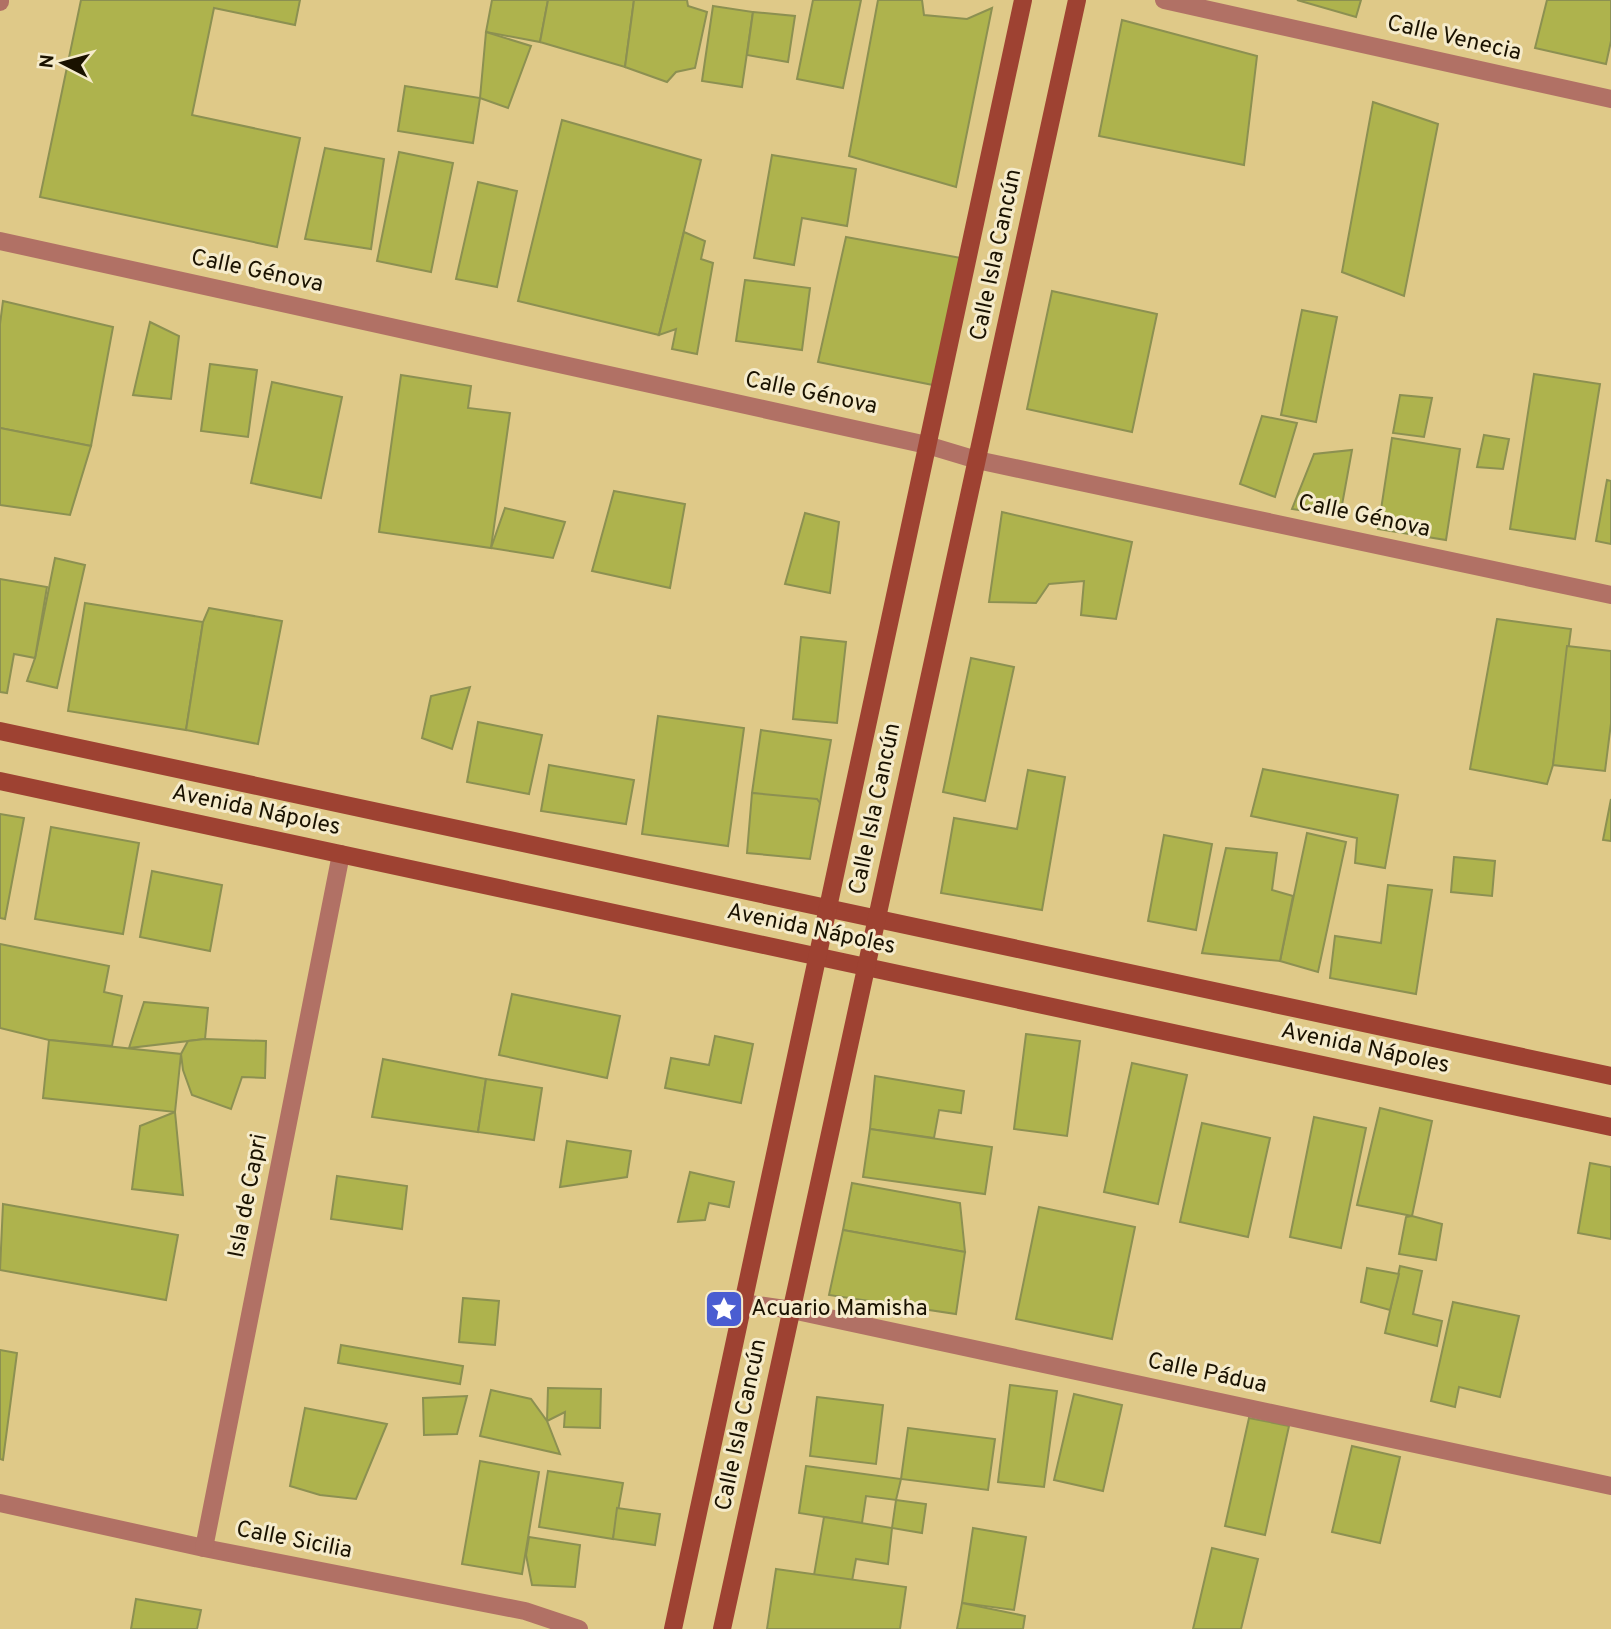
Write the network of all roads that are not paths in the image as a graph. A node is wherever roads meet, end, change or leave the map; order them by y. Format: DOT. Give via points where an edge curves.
graph roads {
  1 [pos="1023,0"];
  2 [pos="1077,0"];
  3 [pos="1164,0"];
  4 [pos="1611,99"];
  5 [pos="0,241"];
  6 [pos="927,445"];
  7 [pos="977,460"];
  8 [pos="1611,595"];
  9 [pos="0,731"];
  10 [pos="0,781"];
  11 [pos="341,854"];
  12 [pos="828,908"];
  13 [pos="877,919"];
  14 [pos="817,957"];
  15 [pos="867,967"];
  16 [pos="1611,1076"];
  17 [pos="1611,1127"];
  18 [pos="743,1303"];
  19 [pos="792,1310"];
  20 [pos="1611,1486"];
  21 [pos="0,1503"];
  22 [pos="204,1548"];
  23 [pos="579,1629"];
  24 [pos="673,1629"];
  25 [pos="722,1629"];
  1 -- 6 [label="street, Calle Isla Cancún"];
  2 -- 7 [label="street, Calle Isla Cancún"];
  3 -- 4 [label="street, Calle Venecia"];
  5 -- 6 [label="street, Calle Génova"];
  6 -- 7 [label="street, Calle Génova"];
  6 -- 12 [label="street, Calle Isla Cancún"];
  7 -- 8 [label="street, Calle Génova"];
  7 -- 13 [label="street, Calle Isla Cancún"];
  9 -- 12 [label="street, Avenida Nápoles"];
  10 -- 11 [label="street, Avenida Nápoles"];
  11 -- 14 [label="street, Avenida Nápoles"];
  11 -- 22 [label="street, Isla de Capri"];
  12 -- 13 [label="street, Avenida Nápoles"];
  12 -- 14 [label="street, Calle Isla Cancún"];
  13 -- 15 [label="street, Calle Isla Cancún"];
  13 -- 16 [label="street, Avenida Nápoles"];
  14 -- 15 [label="street, Avenida Nápoles"];
  14 -- 18 [label="street, Calle Isla Cancún"];
  15 -- 17 [label="street, Avenida Nápoles"];
  15 -- 19 [label="street, Calle Isla Cancún"];
  18 -- 19 [label="street, Calle Pádua"];
  18 -- 24 [label="street, Calle Isla Cancún"];
  19 -- 20 [label="street, Calle Pádua"];
  19 -- 25 [label="street, Calle Isla Cancún"];
  21 -- 22 [label="street, Calle Sicilia"];
  22 -- 23 [label="street, Calle Sicilia" via="525,1611"];
}
